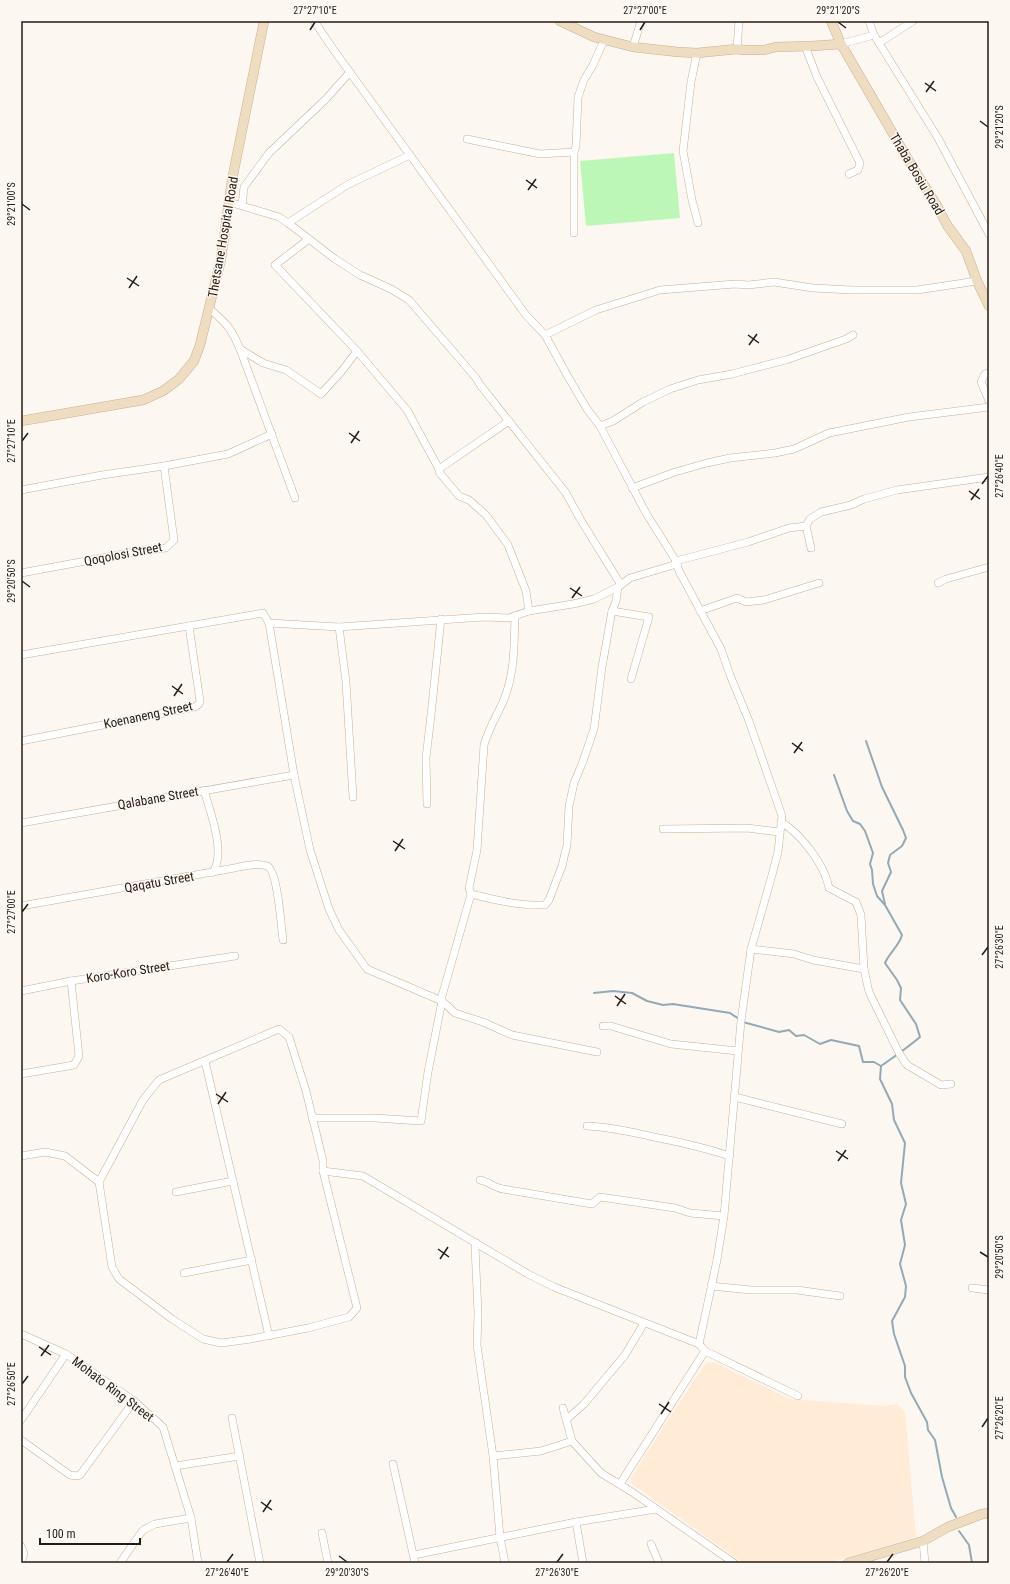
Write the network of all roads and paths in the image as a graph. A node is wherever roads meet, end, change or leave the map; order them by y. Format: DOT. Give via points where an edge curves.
graph roads {
  1 [pos="264,21"];
  2 [pos="314,21"];
  3 [pos="560,21"];
  4 [pos="641,21"];
  5 [pos="739,21"];
  6 [pos="831,21"];
  7 [pos="869,21"];
  8 [pos="913,21"];
  9 [pos="874,35"];
  10 [pos="604,40"];
  11 [pos="878,43"];
  12 [pos="841,44"];
  13 [pos="804,46"];
  14 [pos="633,47"];
  15 [pos="737,49"];
  16 [pos="697,53"];
  17 [pos="350,72"];
  18 [pos="467,139"];
  19 [pos="574,152"];
  20 [pos="410,155"];
  21 [pos="849,174"];
  22 [pos="229,202"];
  23 [pos="242,205"];
  24 [pos="288,223"];
  25 [pos="698,223"];
  26 [pos="574,233"];
  27 [pos="989,234"];
  28 [pos="309,239"];
  29 [pos="978,281"];
  30 [pos="989,306"];
  31 [pos="210,309"];
  32 [pos="545,335"];
  33 [pos="853,335"];
  34 [pos="240,349"];
  35 [pos="357,351"];
  36 [pos="989,373"];
  37 [pos="989,401"];
  38 [pos="989,407"];
  39 [pos="21,421"];
  40 [pos="509,421"];
  41 [pos="600,426"];
  42 [pos="272,434"];
  43 [pos="164,466"];
  44 [pos="439,469"];
  45 [pos="989,477"];
  46 [pos="632,488"];
  47 [pos="21,490"];
  48 [pos="295,498"];
  49 [pos="806,526"];
  50 [pos="811,548"];
  51 [pos="676,563"];
  52 [pos="989,567"];
  53 [pos="21,573"];
  54 [pos="819,583"];
  55 [pos="938,583"];
  56 [pos="620,586"];
  57 [pos="529,611"];
  58 [pos="612,611"];
  59 [pos="700,611"];
  60 [pos="515,616"];
  61 [pos="441,619"];
  62 [pos="269,623"];
  63 [pos="189,626"];
  64 [pos="339,627"];
  65 [pos="21,655"];
  66 [pos="631,679"];
  67 [pos="21,741"];
  68 [pos="294,775"];
  69 [pos="204,790"];
  70 [pos="354,797"];
  71 [pos="427,804"];
  72 [pos="781,822"];
  73 [pos="21,823"];
  74 [pos="663,829"];
  75 [pos="779,832"];
  76 [pos="212,872"];
  77 [pos="471,894"];
  78 [pos="21,906"];
  79 [pos="283,940"];
  80 [pos="751,949"];
  81 [pos="234,956"];
  82 [pos="864,969"];
  83 [pos="71,981"];
  84 [pos="21,991"];
  85 [pos="442,1002"];
  86 [pos="603,1026"];
  87 [pos="738,1051"];
  88 [pos="597,1052"];
  89 [pos="205,1060"];
  90 [pos="21,1074"];
  91 [pos="951,1084"];
  92 [pos="735,1097"];
  93 [pos="312,1118"];
  94 [pos="842,1124"];
  95 [pos="587,1126"];
  96 [pos="21,1156"];
  97 [pos="730,1156"];
  98 [pos="323,1171"];
  99 [pos="480,1180"];
  100 [pos="233,1181"];
  101 [pos="99,1182"];
  102 [pos="176,1192"];
  103 [pos="724,1216"];
  104 [pos="476,1243"];
  105 [pos="252,1260"];
  106 [pos="184,1273"];
  107 [pos="711,1286"];
  108 [pos="972,1288"];
  109 [pos="989,1290"];
  110 [pos="840,1296"];
  111 [pos="644,1323"];
  112 [pos="21,1334"];
  113 [pos="269,1336"];
  114 [pos="699,1344"];
  115 [pos="705,1351"];
  116 [pos="66,1354"];
  117 [pos="798,1396"];
  118 [pos="134,1401"];
  119 [pos="564,1408"];
  120 [pos="232,1418"];
  121 [pos="21,1420"];
  122 [pos="566,1420"];
  123 [pos="21,1440"];
  124 [pos="572,1441"];
  125 [pos="240,1456"];
  126 [pos="493,1456"];
  127 [pos="393,1464"];
  128 [pos="175,1466"];
  129 [pos="620,1484"];
  130 [pos="656,1509"];
  131 [pos="989,1513"];
  132 [pos="191,1518"];
  133 [pos="576,1522"];
  134 [pos="322,1532"];
  135 [pos="500,1537"];
  136 [pos="923,1541"];
  137 [pos="651,1544"];
  138 [pos="21,1546"];
  139 [pos="415,1559"];
  140 [pos="21,1563"];
  141 [pos="120,1563"];
  142 [pos="198,1563"];
  143 [pos="260,1563"];
  144 [pos="328,1563"];
  145 [pos="505,1563"];
  146 [pos="583,1563"];
  147 [pos="659,1563"];
  148 [pos="734,1563"];
  149 [pos="848,1563"];
  150 [pos="925,1563"];
  1 -- 22 [label="street, Thetsane Hospital Road"];
  2 -- 17 [label="street"];
  3 -- 10 [label="street"];
  4 -- 14 [label="street"];
  5 -- 15 [label="street"];
  6 -- 12 [label="street, Thaba Bosiu Road"];
  7 -- 9 [label="street"];
  8 -- 11 [label="street"];
  9 -- 11 [label="street"];
  9 -- 12 [label="street"];
  10 -- 14 [label="street"];
  10 -- 19 [label="street" via="578,97 577,140"];
  11 -- 27 [label="street" via="938,138"];
  12 -- 13 [label="street"];
  12 -- 29 [label="street, Thaba Bosiu Road" via="947,225 966,251"];
  13 -- 15 [label="street" via="776,46 764,50"];
  13 -- 21 [label="street" via="860,163 858,170"];
  14 -- 16 [label="street"];
  15 -- 16 [label="street"];
  16 -- 25 [label="street" via="691,82 684,151"];
  17 -- 20 [label="street"];
  17 -- 23 [label="street" via="326,99 268,153 244,187"];
  18 -- 19 [label="street" via="540,154"];
  19 -- 26 [label="street"];
  20 -- 24 [label="street" via="347,184"];
  20 -- 32 [label="street" via="526,315"];
  22 -- 23 [label="street"];
  22 -- 31 [label="street, Thetsane Hospital Road" via="221,259"];
  23 -- 24 [label="street" via="279,217"];
  24 -- 28 [label="street"];
  28 -- 35 [label="street" via="275,265"];
  28 -- 40 [label="street" via="360,275 409,300"];
  29 -- 30 [label="street, Thaba Bosiu Road"];
  29 -- 32 [label="street" via="917,290 813,288 774,282 660,290 596,310"];
  31 -- 34 [label="street" via="226,323"];
  31 -- 39 [label="street, Thetsane Hospital Road" via="194,361 179,379 163,391 143,400"];
  32 -- 41 [label="street" via="587,409"];
  33 -- 41 [label="street" via="786,360 670,389"];
  34 -- 35 [label="street" via="263,363 286,370 321,394"];
  34 -- 42 [label="street"];
  35 -- 44 [label="street" via="406,410"];
  36 -- 37 [label="street" via="985,374 981,382"];
  38 -- 46 [label="street" via="909,417 829,433 794,449 706,463"];
  40 -- 44 [label="street"];
  40 -- 56 [label="street" via="566,493"];
  41 -- 46 [label="street"];
  42 -- 43 [label="street" via="228,454"];
  42 -- 48 [label="street"];
  43 -- 47 [label="street"];
  43 -- 53 [label="street, Qoqolosi Street" via="174,540 166,548"];
  44 -- 57 [label="street" via="438,472 459,496 469,500 486,515 508,545 526,591"];
  45 -- 49 [label="street" via="897,490 821,512 810,519"];
  46 -- 51 [label="street"];
  49 -- 50 [label="street"];
  49 -- 51 [label="street" via="789,528"];
  51 -- 56 [label="street" via="630,578"];
  51 -- 59 [label="street"];
  52 -- 55 [label="street"];
  54 -- 59 [label="street" via="764,600 746,602 737,598"];
  56 -- 57 [label="street" via="594,599"];
  56 -- 58 [label="street"];
  57 -- 60 [label="street"];
  58 -- 66 [label="street" via="649,617"];
  58 -- 77 [label="street" via="594,729 574,783 569,806 567,845 550,900 544,905 508,903"];
  59 -- 72 [label="street" via="721,649 749,721 782,816"];
  60 -- 61 [label="street"];
  60 -- 77 [label="street" via="514,666 503,701 489,728 484,745 477,850 469,888"];
  61 -- 64 [label="street"];
  61 -- 71 [label="street" via="426,758"];
  62 -- 63 [label="street" via="263,613"];
  62 -- 64 [label="street"];
  62 -- 68 [label="street"];
  63 -- 65 [label="street"];
  63 -- 67 [label="street, Koenaneng Street" via="200,701 195,707"];
  64 -- 70 [label="street" via="346,682"];
  68 -- 69 [label="street, Qalabane Street"];
  68 -- 85 [label="street" via="310,850 329,910 339,930 367,969"];
  69 -- 73 [label="street, Qalabane Street"];
  69 -- 76 [label="street, Qaqatu Street" via="218,850 217,866"];
  72 -- 75 [label="street"];
  72 -- 82 [label="street" via="791,828 808,848 827,878 829,888 856,902 861,915"];
  74 -- 75 [label="street" via="747,828"];
  75 -- 80 [label="street" via="778,852"];
  76 -- 78 [label="street, Qaqatu Street"];
  76 -- 79 [label="street" via="258,865 272,870"];
  77 -- 85 [label="street"];
  80 -- 82 [label="street" via="794,954"];
  80 -- 87 [label="street"];
  81 -- 83 [label="street, Koro-Koro Street"];
  82 -- 91 [label="street" via="869,992 906,1065 941,1085"];
  83 -- 84 [label="street, Koro-Koro Street"];
  83 -- 90 [label="street" via="79,1056 74,1065"];
  85 -- 88 [label="street" via="455,1013 512,1035"];
  85 -- 93 [label="street" via="421,1121"];
  86 -- 87 [label="street" via="611,1026 671,1044"];
  87 -- 92 [label="street"];
  89 -- 93 [label="street" via="279,1029 290,1037"];
  89 -- 100 [label="street"];
  89 -- 101 [label="street" via="159,1080 143,1100"];
  92 -- 94 [label="street"];
  92 -- 97 [label="street"];
  93 -- 98 [label="street" via="323,1161"];
  95 -- 97 [label="street" via="621,1130 705,1147"];
  96 -- 101 [label="street" via="45,1152 65,1156"];
  97 -- 103 [label="street"];
  98 -- 104 [label="street" via="363,1176"];
  98 -- 113 [label="street" via="357,1308 349,1317"];
  99 -- 103 [label="street" via="501,1189 592,1204 600,1197 675,1208 690,1213"];
  100 -- 102 [label="street"];
  100 -- 105 [label="street"];
  101 -- 113 [label="street" via="112,1267 119,1279 202,1339 221,1343"];
  103 -- 107 [label="street"];
  104 -- 111 [label="street" via="554,1287"];
  104 -- 126 [label="street" via="477,1345"];
  105 -- 106 [label="street"];
  105 -- 113 [label="street"];
  107 -- 110 [label="street" via="751,1290 797,1290"];
  107 -- 114 [label="street"];
  108 -- 109 [label="street"];
  111 -- 114 [label="street"];
  111 -- 122 [label="street" via="625,1355 584,1404"];
  112 -- 116 [label="street, Mohato Ring Street"];
  114 -- 115 [label="street"];
  115 -- 117 [label="street"];
  115 -- 129 [label="street"];
  116 -- 118 [label="street, Mohato Ring Street"];
  116 -- 121 [label="street"];
  118 -- 123 [label="street" via="80,1475 70,1475"];
  118 -- 128 [label="street, Mohato Ring Street" via="163,1427"];
  119 -- 122 [label="street"];
  120 -- 125 [label="street"];
  122 -- 124 [label="street"];
  124 -- 126 [label="street" via="541,1451"];
  124 -- 129 [label="street" via="601,1473"];
  125 -- 128 [label="street"];
  125 -- 143 [label="street"];
  126 -- 135 [label="street"];
  127 -- 139 [label="street"];
  128 -- 132 [label="street, Mohato Ring Street"];
  129 -- 130 [label="street"];
  130 -- 133 [label="street"];
  130 -- 148 [label="street"];
  131 -- 136 [label="street" via="948,1527"];
  132 -- 141 [label="street" via="155,1524 143,1530"];
  132 -- 142 [label="street, Mohato Ring Street"];
  133 -- 135 [label="street"];
  133 -- 146 [label="street"];
  134 -- 144 [label="street"];
  135 -- 139 [label="street"];
  135 -- 145 [label="street"];
  136 -- 149 [label="street"];
  136 -- 150 [label="street"];
  137 -- 147 [label="street"];
  138 -- 140 [label="street" via="24,1554"];
}
